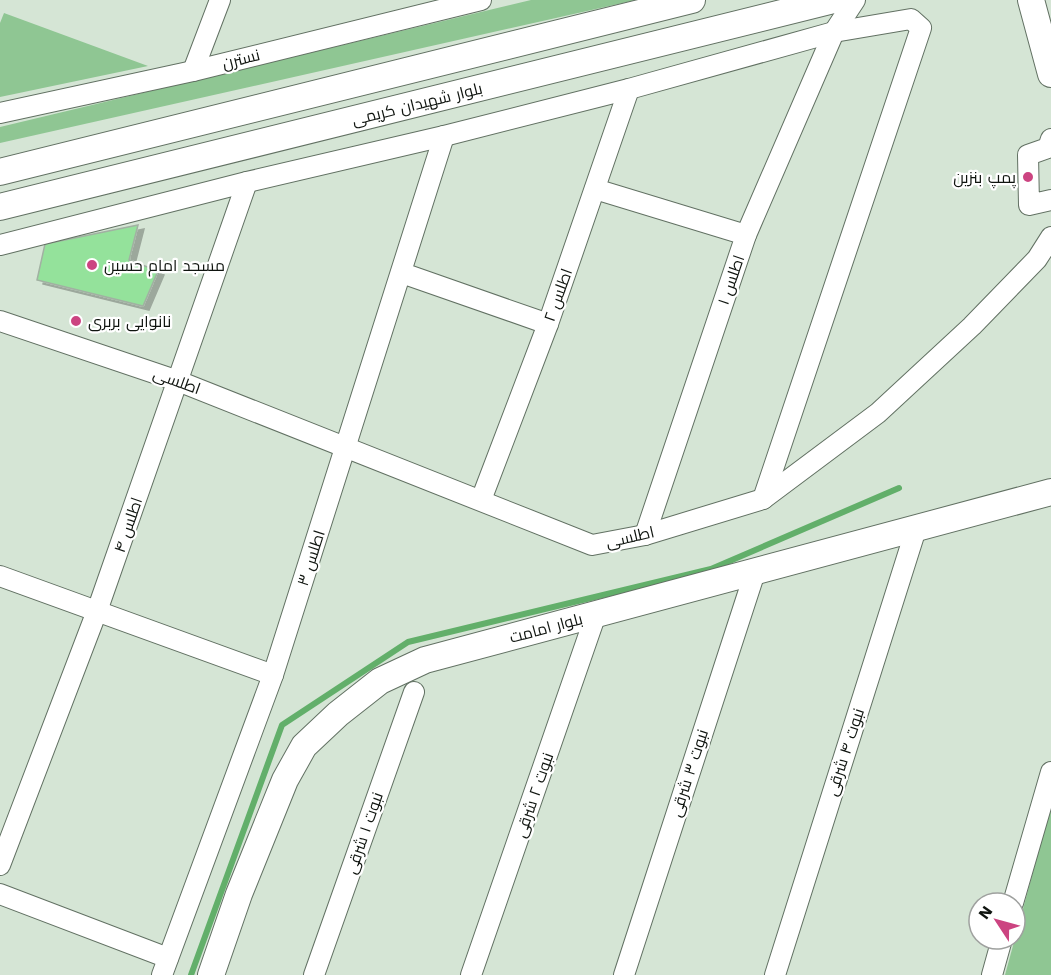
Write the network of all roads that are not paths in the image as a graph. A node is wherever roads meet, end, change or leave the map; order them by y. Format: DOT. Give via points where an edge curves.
graph roads {
  1 [pos="220,0"];
  2 [pos="405,0"];
  3 [pos="481,0"];
  4 [pos="692,0"];
  5 [pos="834,0"];
  6 [pos="855,0"];
  7 [pos="1031,0"];
  8 [pos="398,20"];
  9 [pos="834,32"];
  10 [pos="193,71"];
  11 [pos="1051,74"];
  12 [pos="629,89"];
  13 [pos="0,113"];
  14 [pos="444,136"];
  15 [pos="1051,139"];
  16 [pos="0,172"];
  17 [pos="247,182"];
  18 [pos="595,189"];
  19 [pos="1051,200"];
  20 [pos="0,207"];
  21 [pos="746,235"];
  22 [pos="1051,237"];
  23 [pos="0,245"];
  24 [pos="402,273"];
  25 [pos="548,324"];
  26 [pos="1,325"];
  27 [pos="178,381"];
  28 [pos="346,447"];
  29 [pos="1051,492"];
  30 [pos="763,499"];
  31 [pos="481,500"];
  32 [pos="916,529"];
  33 [pos="645,535"];
  34 [pos="755,572"];
  35 [pos="0,576"];
  36 [pos="97,611"];
  37 [pos="596,614"];
  38 [pos="273,675"];
  39 [pos="414,692"];
  40 [pos="1051,772"];
  41 [pos="0,865"];
  42 [pos="1016,891"];
  43 [pos="0,894"];
  44 [pos="999,951"];
  45 [pos="165,967"];
  46 [pos="211,975"];
  47 [pos="314,975"];
  48 [pos="471,975"];
  49 [pos="624,975"];
  50 [pos="775,975"];
  51 [pos="992,975"];
  1 -- 10 [label="street"];
  2 -- 8 [label="street"];
  3 -- 8 [label="street, نسترن"];
  4 -- 16 [label="main road"];
  5 -- 20 [label="main road, بلوار شهیدان کریمی"];
  6 -- 9 [label="street, اطلس ۱"];
  7 -- 11 [label="main road"];
  8 -- 10 [label="street, نسترن"];
  9 -- 12 [label="street"];
  9 -- 21 [label="street, اطلس ۱"];
  9 -- 30 [label="street" via="912,19 921,28"];
  10 -- 13 [label="street, نسترن"];
  12 -- 14 [label="street"];
  12 -- 18 [label="street, اطلس ۲"];
  14 -- 17 [label="street"];
  14 -- 24 [label="street, اطلس ۳"];
  15 -- 19 [label="street" via="1048,148 1029,155 1029,205"];
  17 -- 23 [label="street"];
  17 -- 27 [label="street, اطلس ۴"];
  18 -- 21 [label="street"];
  18 -- 25 [label="street, اطلس ۲"];
  21 -- 33 [label="street, اطلس ۱"];
  22 -- 30 [label="street, اطلسی" via="1036,259 972,326 878,412"];
  24 -- 25 [label="street"];
  24 -- 28 [label="street, اطلس ۳"];
  25 -- 31 [label="street, اطلس ۲"];
  26 -- 27 [label="street, اطلسی"];
  27 -- 28 [label="street, اطلسی"];
  27 -- 36 [label="street, اطلس ۴"];
  28 -- 31 [label="street, اطلسی"];
  28 -- 38 [label="street, اطلس ۳"];
  29 -- 32 [label="main road, بلوار امامت"];
  30 -- 33 [label="street, اطلسی"];
  31 -- 33 [label="street, اطلسی" via="592,545"];
  32 -- 34 [label="main road, بلوار امامت"];
  32 -- 50 [label="street, نبوت ۴ شرقی"];
  34 -- 37 [label="main road, بلوار امامت"];
  34 -- 49 [label="street, نبوت ۳ شرقی"];
  35 -- 36 [label="street"];
  36 -- 38 [label="street"];
  36 -- 41 [label="street, اطلس ۴"];
  37 -- 46 [label="main road, بلوار امامت" via="425,660 380,681 321,730 304,746 285,780"];
  37 -- 48 [label="street, نبوت ۲ شرقی"];
  38 -- 45 [label="street, اطلس ۳"];
  39 -- 47 [label="street, نبوت ۱ شرقی"];
  40 -- 42 [label="street"];
  43 -- 45 [label="street"];
  44 -- 51 [label="street"];
}
